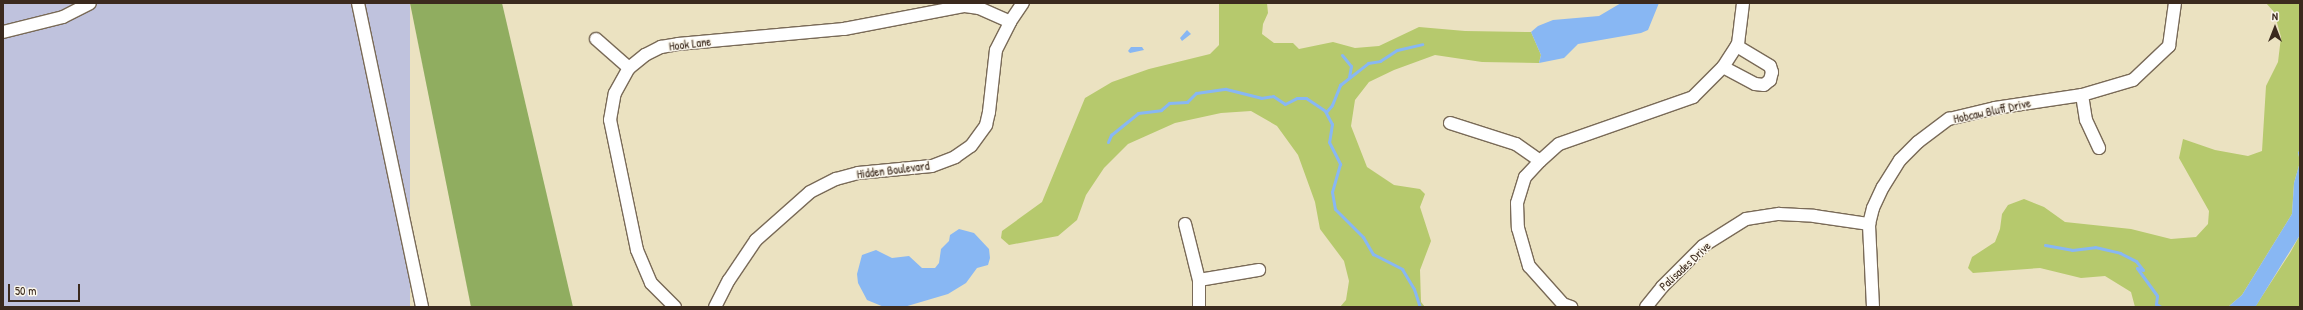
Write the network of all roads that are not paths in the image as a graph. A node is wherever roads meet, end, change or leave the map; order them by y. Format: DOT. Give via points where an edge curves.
graph roads {
  1 [pos="90,3"];
  2 [pos="358,3"];
  3 [pos="1023,3"];
  4 [pos="1743,3"];
  5 [pos="2175,3"];
  6 [pos="1010,22"];
  7 [pos="3,32"];
  8 [pos="596,39"];
  9 [pos="1737,46"];
  10 [pos="1723,67"];
  11 [pos="629,68"];
  12 [pos="2082,95"];
  13 [pos="1450,123"];
  14 [pos="2100,148"];
  15 [pos="1540,162"];
  16 [pos="1185,224"];
  17 [pos="1869,224"];
  18 [pos="1259,270"];
  19 [pos="1199,280"];
  20 [pos="422,307"];
  21 [pos="675,307"];
  22 [pos="714,307"];
  23 [pos="1199,307"];
  24 [pos="1571,307"];
  25 [pos="1646,307"];
  26 [pos="1873,307"];
  1 -- 7 [label="street" via="63,17"];
  2 -- 20 [label="street"];
  3 -- 6 [label="street, Hidden Boulevard"];
  4 -- 9 [label="street"];
  5 -- 12 [label="street, Hobcaw Bluff Drive" via="2169,46 2133,80"];
  6 -- 11 [label="street, Hook Lane" via="979,8 965,6 844,29 661,47 645,55"];
  6 -- 22 [label="street, Hidden Boulevard" via="996,50 986,125 971,146 955,157 932,166 858,173 836,178 810,192 756,240"];
  8 -- 11 [label="street"];
  9 -- 10 [label="street"];
  9 -- 10 [label="street" via="1770,66 1770,80 1764,85 1755,84"];
  10 -- 15 [label="street" via="1694,96 1559,144"];
  11 -- 21 [label="street, Hook Lane" via="615,93 610,120 637,250 651,283"];
  12 -- 14 [label="street" via="2086,120"];
  12 -- 17 [label="street, Hobcaw Bluff Drive" via="1995,108 1949,119 1918,142 1900,160 1880,194"];
  13 -- 15 [label="street" via="1516,144"];
  15 -- 24 [label="street" via="1525,177 1517,203 1518,228 1529,266 1563,304"];
  16 -- 19 [label="street"];
  17 -- 25 [label="street, Palisades Drive" via="1779,214 1746,219 1703,246"];
  17 -- 26 [label="street, Hobcaw Bluff Drive"];
  18 -- 19 [label="street"];
  19 -- 23 [label="street"];
}
